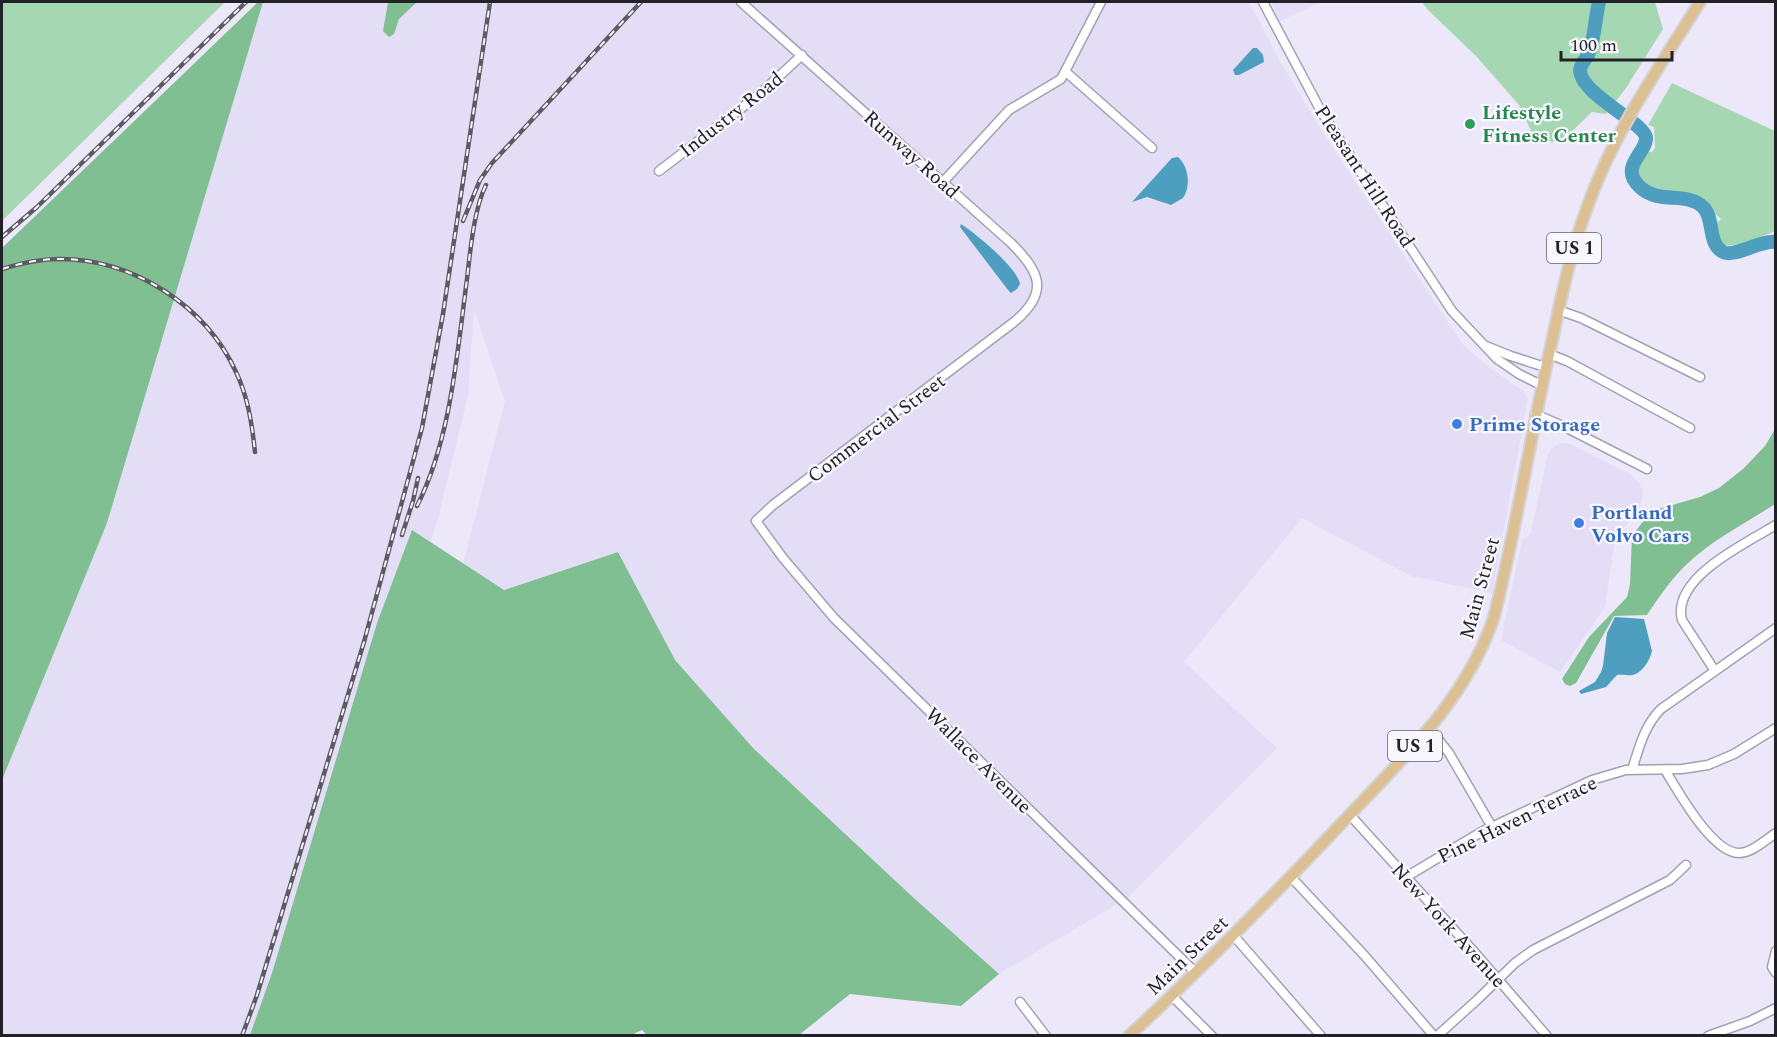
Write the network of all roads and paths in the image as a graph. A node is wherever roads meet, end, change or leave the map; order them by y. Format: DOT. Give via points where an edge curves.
graph roads {
  1 [pos="741,2"];
  2 [pos="1101,2"];
  3 [pos="1263,2"];
  4 [pos="1700,2"];
  5 [pos="802,55"];
  6 [pos="1066,72"];
  7 [pos="1152,148"];
  8 [pos="659,171"];
  9 [pos="943,182"];
  10 [pos="1558,310"];
  11 [pos="1014,322"];
  12 [pos="1480,342"];
  13 [pos="1549,354"];
  14 [pos="1545,367"];
  15 [pos="1700,376"];
  16 [pos="1541,385"];
  17 [pos="1535,414"];
  18 [pos="1690,428"];
  19 [pos="1647,469"];
  20 [pos="1776,525"];
  21 [pos="769,540"];
  22 [pos="1776,628"];
  23 [pos="1715,671"];
  24 [pos="1429,728"];
  25 [pos="1776,728"];
  26 [pos="1632,770"];
  27 [pos="1665,770"];
  28 [pos="1350,815"];
  29 [pos="1492,826"];
  30 [pos="1776,832"];
  31 [pos="1686,865"];
  32 [pos="1291,877"];
  33 [pos="1406,877"];
  34 [pos="1234,936"];
  35 [pos="1776,951"];
  36 [pos="1196,973"];
  37 [pos="1776,973"];
  38 [pos="1498,980"];
  39 [pos="1172,996"];
  40 [pos="1020,1002"];
  41 [pos="1776,1008"];
  42 [pos="1046,1035"];
  43 [pos="1128,1035"];
  44 [pos="1212,1035"];
  45 [pos="1321,1035"];
  46 [pos="1436,1035"];
  47 [pos="1547,1035"];
  48 [pos="1708,1035"];
  1 -- 5 [label="street, Runway Road"];
  2 -- 6 [label="street"];
  3 -- 12 [label="street, Pleasant Hill Road" via="1328,122 1452,311"];
  4 -- 10 [label="main road, Main Street / US 1" via="1634,111 1589,201"];
  5 -- 8 [label="street, Industry Road" via="761,93"];
  5 -- 9 [label="street, Runway Road"];
  6 -- 7 [label="street"];
  6 -- 9 [label="street" via="1057,82 1009,110"];
  9 -- 11 [label="street, Runway Road" via="1025,256 1033,268 1035,298"];
  10 -- 13 [label="main road, Main Street / US 1"];
  10 -- 15 [label="street"];
  11 -- 21 [label="street, Commercial Street" via="773,505 756,521"];
  12 -- 14 [label="street, Pleasant Hill Road"];
  12 -- 16 [label="street, Pleasant Hill Road" via="1509,368"];
  13 -- 14 [label="main road, Main Street / US 1"];
  13 -- 18 [label="street"];
  14 -- 16 [label="main road, Main Street / US 1"];
  16 -- 17 [label="main road, Main Street / US 1"];
  17 -- 19 [label="street"];
  17 -- 24 [label="main road, Main Street / US 1" via="1489,631 1464,682"];
  20 -- 23 [label="street" via="1715,563 1683,596 1682,620"];
  21 -- 36 [label="street, Wallace Avenue" via="834,618"];
  22 -- 23 [label="street"];
  23 -- 26 [label="street" via="1652,718"];
  24 -- 28 [label="main road, Main Street / US 1"];
  24 -- 29 [label="street" via="1449,753"];
  25 -- 27 [label="street, Pine Haven Terrace" via="1721,760 1695,768"];
  26 -- 27 [label="street, Pine Haven Terrace"];
  26 -- 29 [label="street, Pine Haven Terrace" via="1592,780"];
  27 -- 30 [label="street" via="1699,824 1728,850 1746,852"];
  28 -- 32 [label="main road, Main Street / US 1"];
  28 -- 33 [label="street, New York Avenue"];
  29 -- 33 [label="street, Pine Haven Terrace"];
  31 -- 38 [label="street" via="1670,880 1533,950"];
  32 -- 34 [label="main road, Main Street / US 1"];
  32 -- 46 [label="street"];
  33 -- 38 [label="street, New York Avenue"];
  34 -- 36 [label="main road, Main Street / US 1"];
  34 -- 45 [label="street"];
  35 -- 37 [label="street" via="1772,967"];
  36 -- 39 [label="main road, Main Street / US 1"];
  38 -- 46 [label="street"];
  38 -- 47 [label="street, New York Avenue"];
  39 -- 43 [label="main road, Main Street / US 1"];
  39 -- 44 [label="street"];
  40 -- 42 [label="street"];
  41 -- 48 [label="street"];
}
